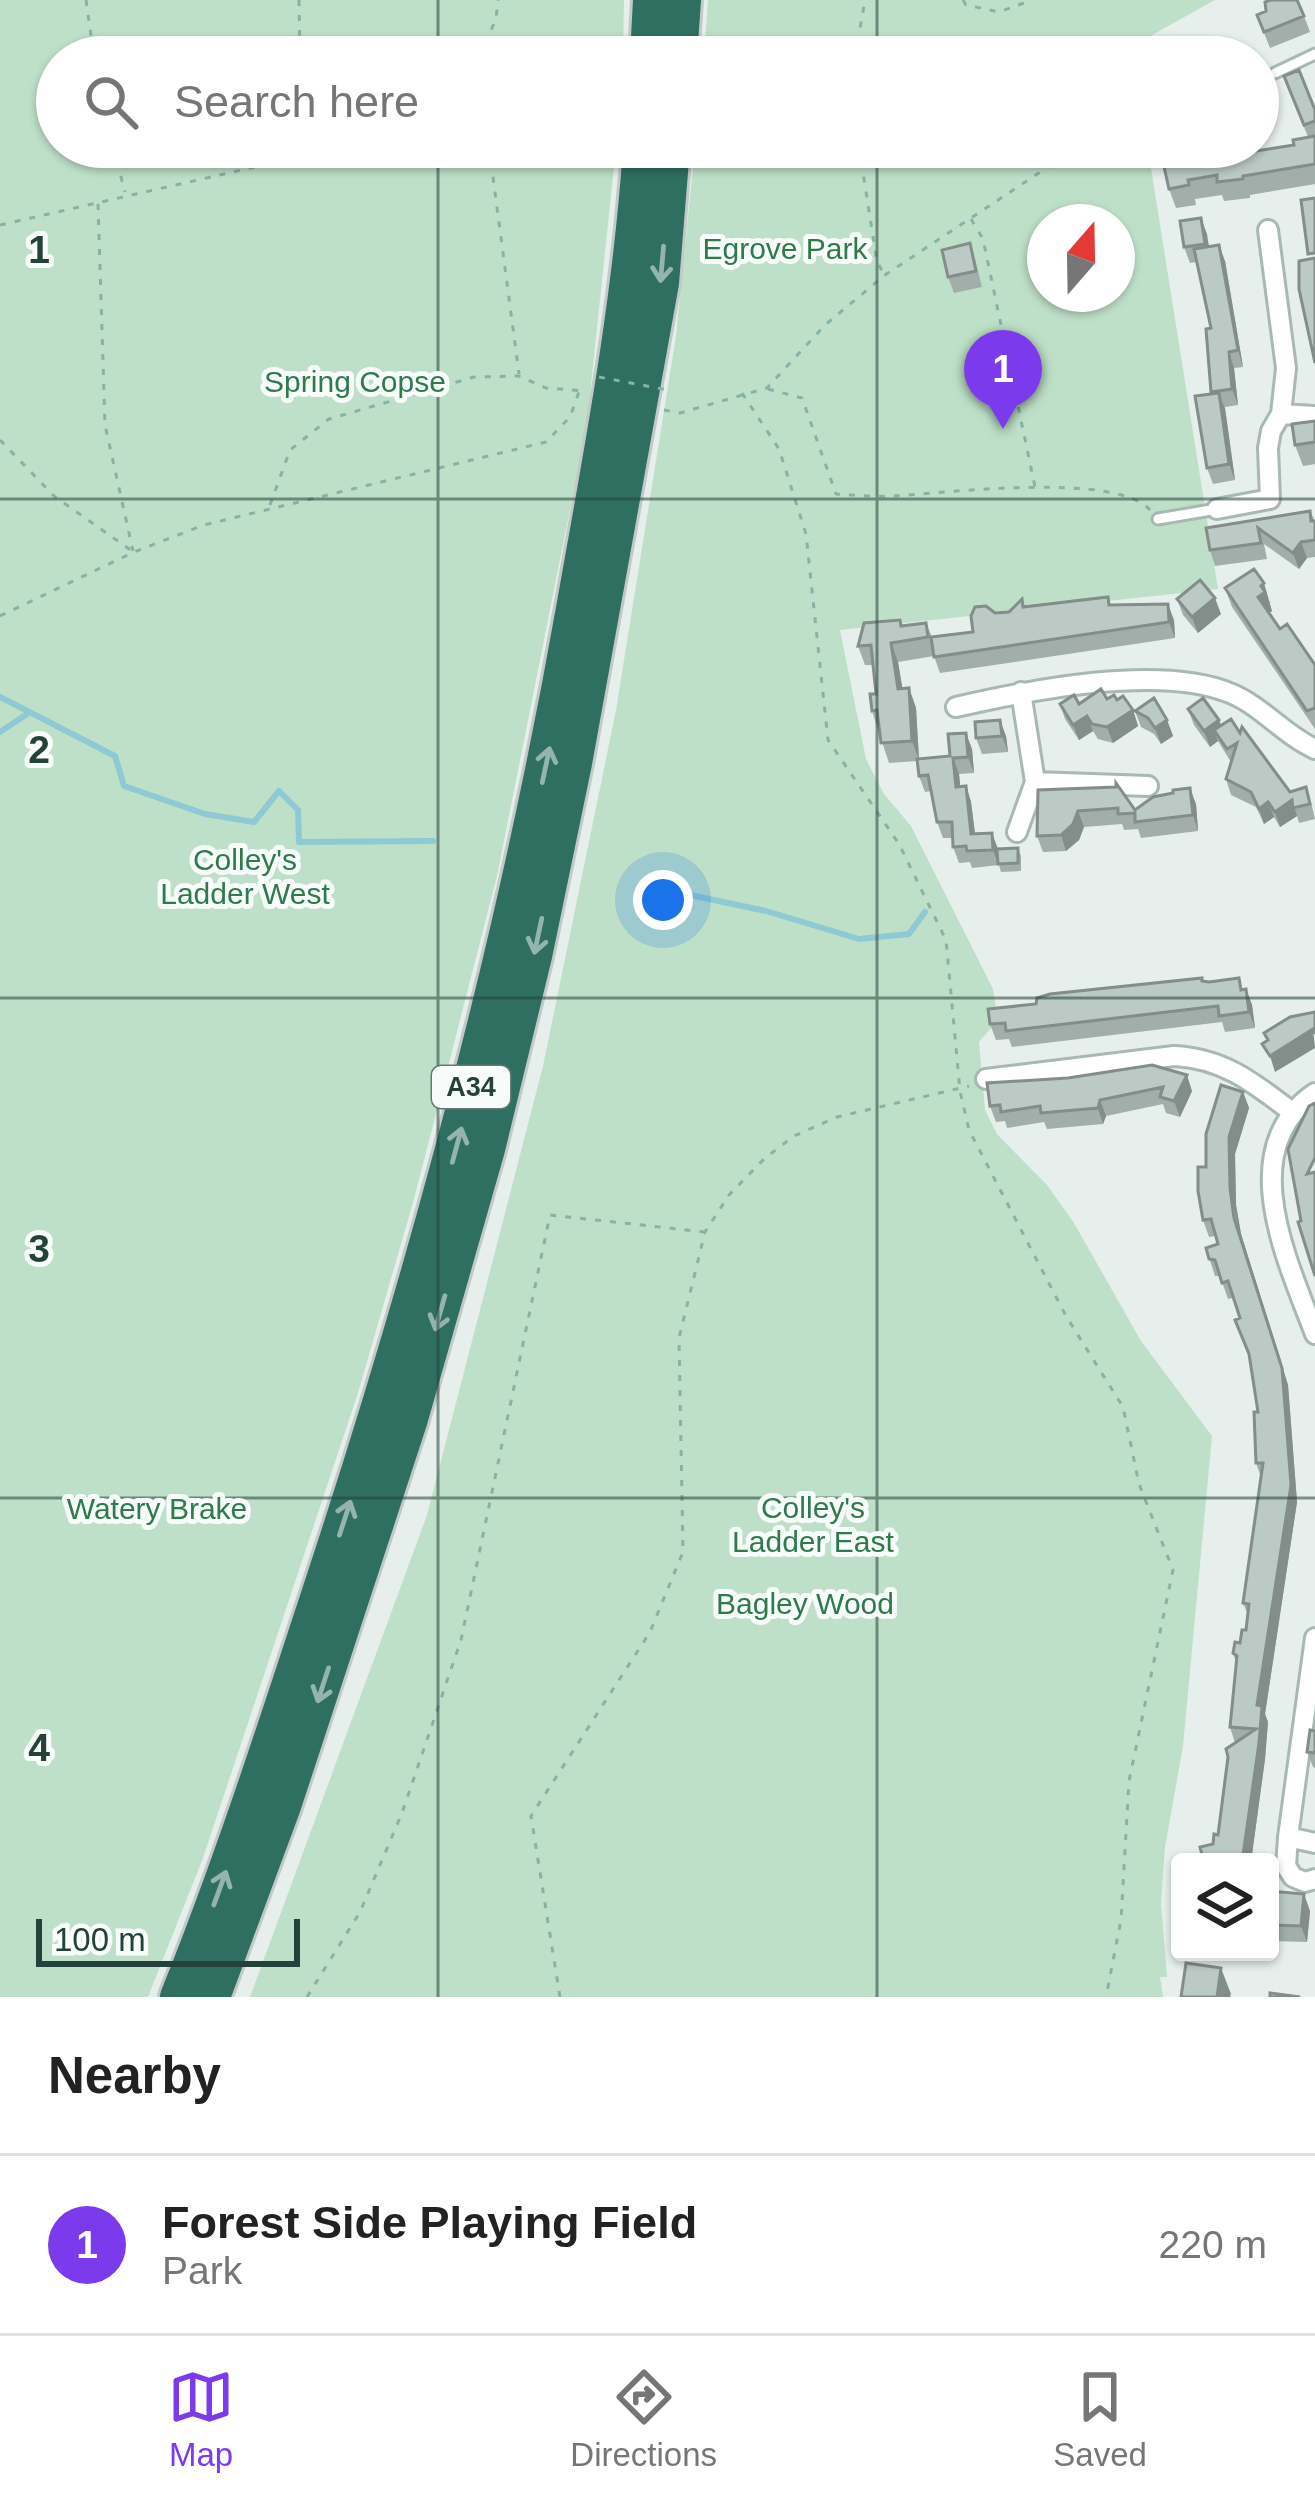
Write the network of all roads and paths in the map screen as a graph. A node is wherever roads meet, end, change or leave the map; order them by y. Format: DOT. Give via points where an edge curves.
graph roads {
  1 [pos="86,0"];
  2 [pos="299,0"];
  3 [pos="498,0"];
  4 [pos="651,0"];
  5 [pos="683,0"];
  6 [pos="865,0"];
  7 [pos="963,0"];
  8 [pos="1032,0"];
  9 [pos="91,36"];
  10 [pos="300,36"];
  11 [pos="488,36"];
  12 [pos="649,36"];
  13 [pos="680,36"];
  14 [pos="859,36"];
  15 [pos="1315,54"];
  16 [pos="1279,71"];
  17 [pos="119,168"];
  18 [pos="247,168"];
  19 [pos="492,168"];
  20 [pos="639,168"];
  21 [pos="670,168"];
  22 [pos="862,168"];
  23 [pos="1046,168"];
  24 [pos="126,194"];
  25 [pos="98,200"];
  26 [pos="970,218"];
  27 [pos="0,225"];
  28 [pos="1268,230"];
  29 [pos="885,275"];
  30 [pos="519,376"];
  31 [pos="599,376"];
  32 [pos="766,388"];
  33 [pos="668,390"];
  34 [pos="742,393"];
  35 [pos="664,410"];
  36 [pos="1281,413"];
  37 [pos="1315,416"];
  38 [pos="0,440"];
  39 [pos="1035,487"];
  40 [pos="268,508"];
  41 [pos="1217,509"];
  42 [pos="1158,519"];
  43 [pos="134,553"];
  44 [pos="0,616"];
  45 [pos="1021,692"];
  46 [pos="956,707"];
  47 [pos="1315,749"];
  48 [pos="1035,782"];
  49 [pos="1148,786"];
  50 [pos="1017,832"];
  51 [pos="986,1079"];
  52 [pos="960,1090"];
  53 [pos="1315,1093"];
  54 [pos="1292,1112"];
  55 [pos="705,1232"];
  56 [pos="1315,1334"];
  57 [pos="1315,1638"];
  58 [pos="1311,1710"];
  59 [pos="1288,1837"];
  60 [pos="1315,1843"];
  61 [pos="1315,1879"];
  62 [pos="178,1997"];
  63 [pos="212,1997"];
  64 [pos="307,1997"];
  65 [pos="560,1997"];
  66 [pos="1106,1997"];
  1 -- 9 [label="path"];
  2 -- 10 [label="path"];
  3 -- 11 [label="path"];
  4 -- 12 [label="highway"];
  5 -- 13 [label="highway"];
  6 -- 14 [label="path"];
  7 -- 8 [label="path" via="999,12"];
  15 -- 16 [label="lane"];
  17 -- 24 [label="path"];
  18 -- 24 [label="path"];
  19 -- 30 [label="path"];
  62 -- 20 [label="highway, A34, one-way" via="380,1412 469,1097 548,757 630,279"];
  21 -- 63 [label="highway, A34, one-way" via="657,306 574,764 508,1063 409,1422 284,1806"];
  22 -- 29 [label="path"];
  23 -- 26 [label="path"];
  24 -- 25 [label="path"];
  25 -- 27 [label="path"];
  25 -- 43 [label="path" via="104,425"];
  26 -- 29 [label="path"];
  26 -- 39 [label="path" via="983,239"];
  28 -- 36 [label="street" via="1286,368"];
  29 -- 32 [label="path"];
  30 -- 40 [label="path" via="475,377 328,418 290,450"];
  30 -- 40 [label="path" via="546,388 580,389 570,417 546,442"];
  31 -- 33 [label="path, bridge"];
  32 -- 34 [label="path"];
  32 -- 39 [label="path" via="802,398 836,494"];
  34 -- 35 [label="path" via="680,413"];
  34 -- 52 [label="path" via="779,449 806,534 828,740 899,844 946,940"];
  36 -- 37 [label="street"];
  36 -- 41 [label="street" via="1268,448 1270,499"];
  38 -- 43 [label="path" via="54,496"];
  39 -- 42 [label="path" via="1142,500"];
  40 -- 43 [label="path"];
  41 -- 42 [label="lane"];
  43 -- 44 [label="path"];
  45 -- 46 [label="street"];
  45 -- 47 [label="street" via="1177,681 1213,687"];
  45 -- 48 [label="street"];
  48 -- 49 [label="street"];
  48 -- 50 [label="street"];
  51 -- 52 [label="path"];
  51 -- 54 [label="street" via="1200,1057 1249,1079"];
  52 -- 55 [label="path" via="837,1117 794,1136 729,1196"];
  52 -- 66 [label="path" via="969,1130 1123,1407 1139,1484 1173,1570 1129,1781"];
  53 -- 54 [label="street"];
  54 -- 56 [label="street" via="1273,1162 1273,1201"];
  55 -- 64 [label="path" via="550,1215 460,1640 402,1813 368,1892"];
  55 -- 65 [label="path" via="680,1337 683,1552 650,1632 531,1816"];
  57 -- 58 [label="street"];
  58 -- 59 [label="street"];
  59 -- 60 [label="street"];
  59 -- 61 [label="street" via="1288,1872"];
}
